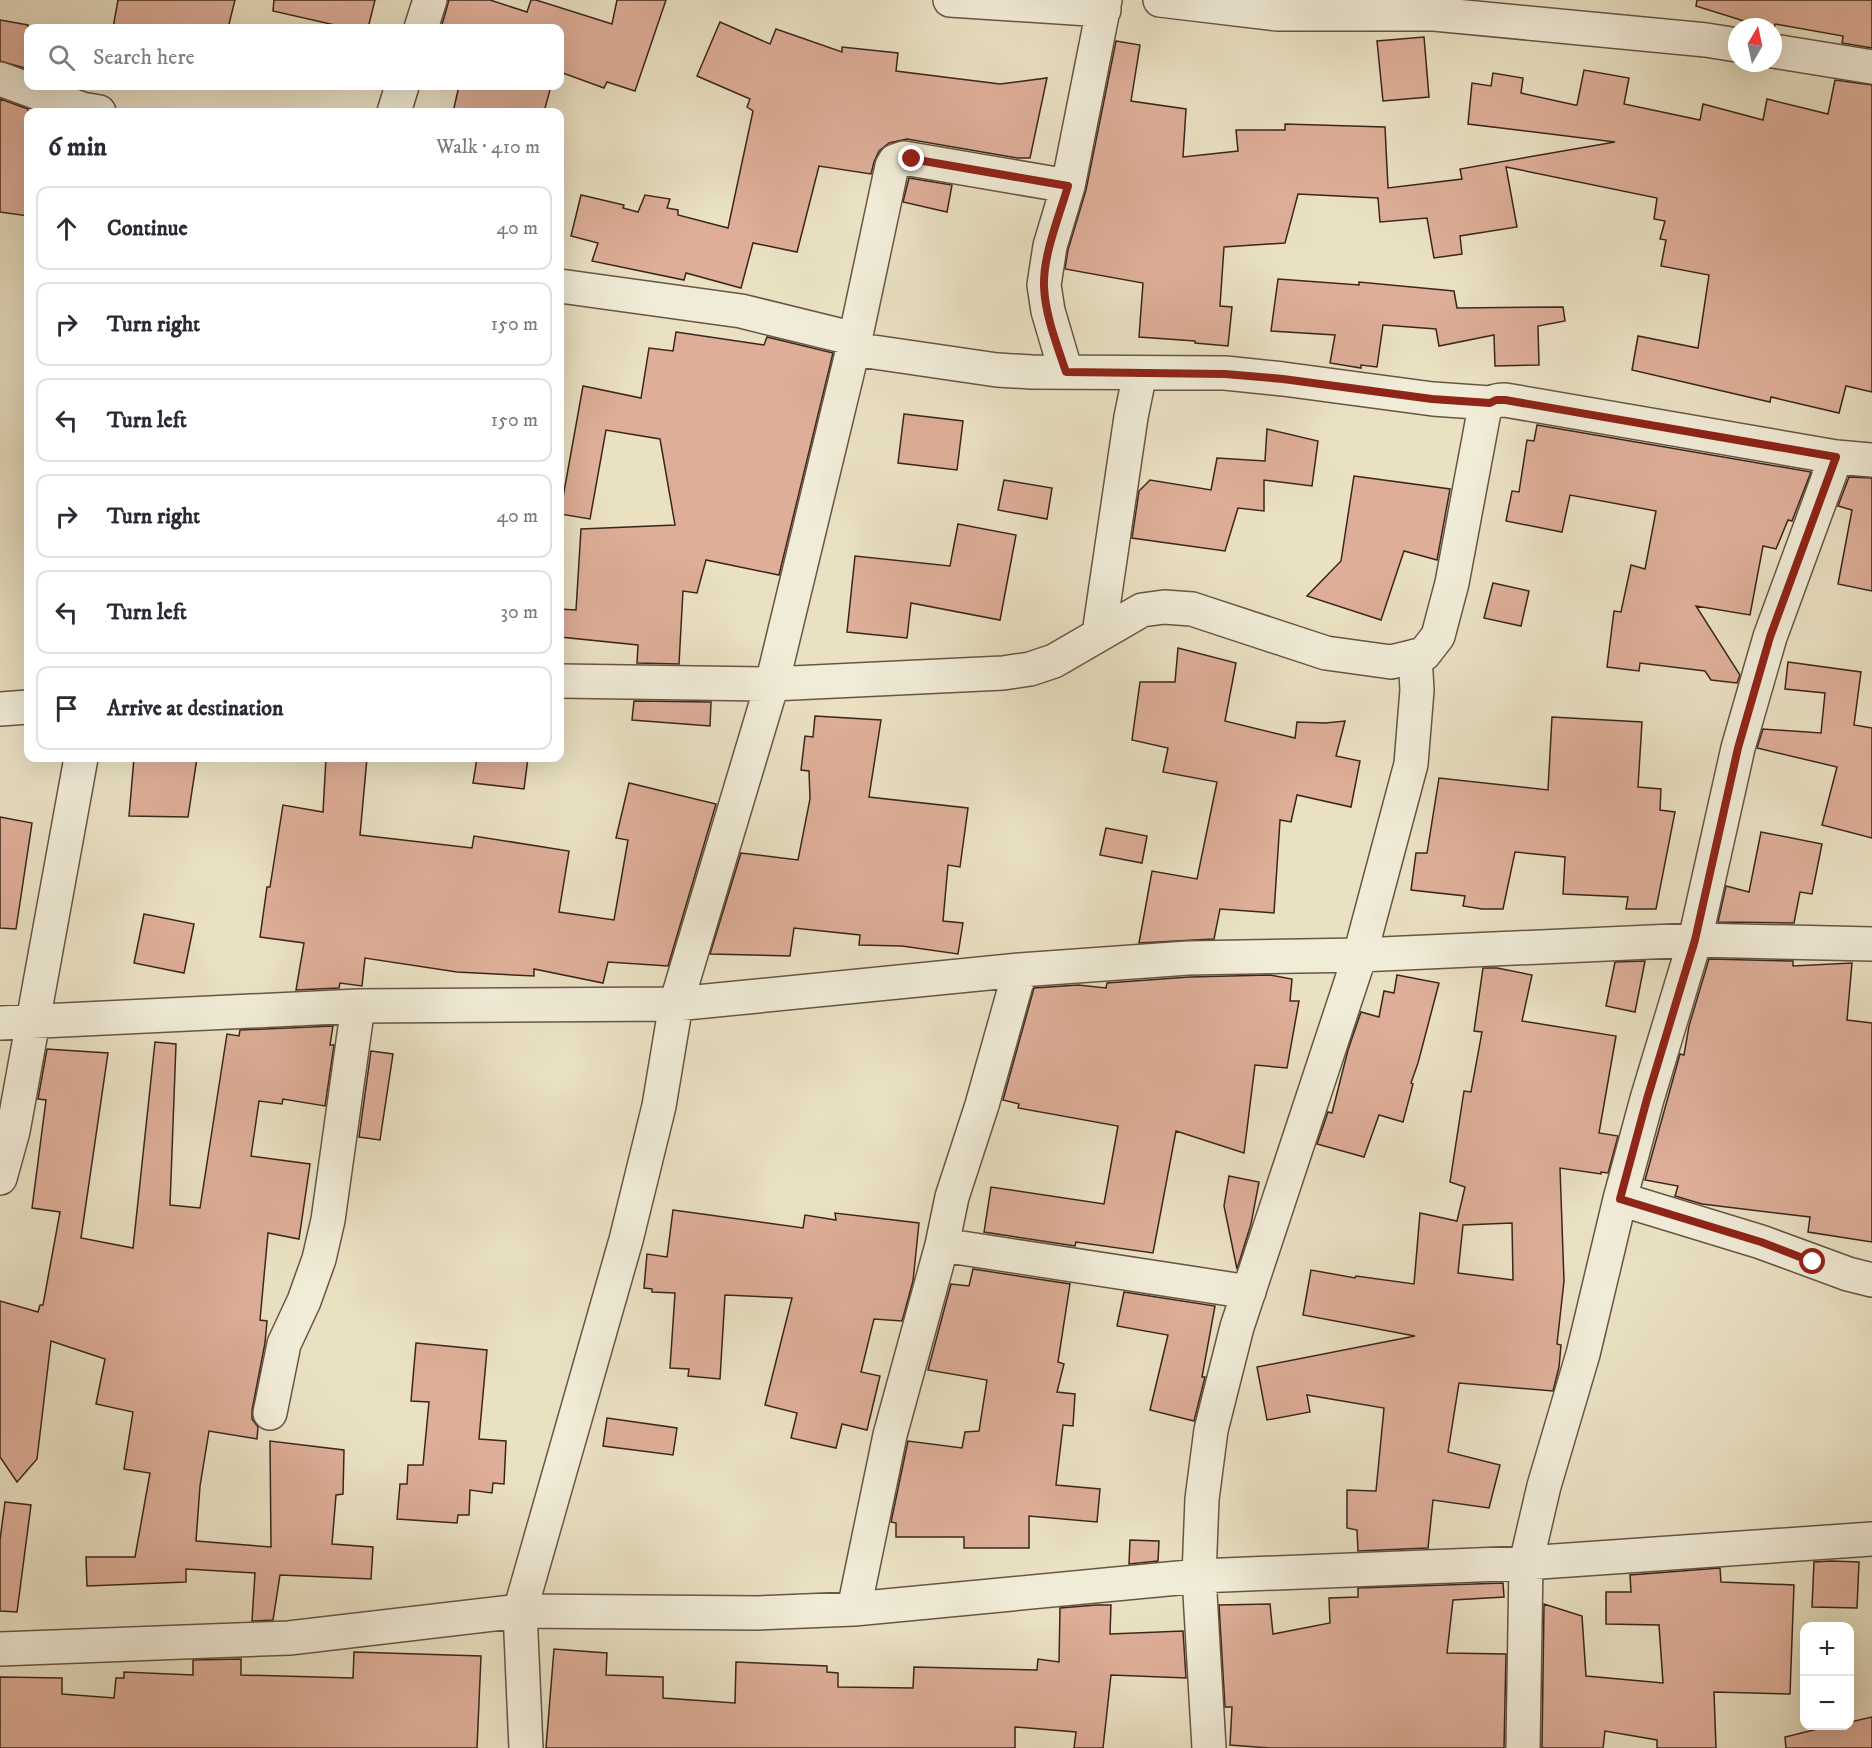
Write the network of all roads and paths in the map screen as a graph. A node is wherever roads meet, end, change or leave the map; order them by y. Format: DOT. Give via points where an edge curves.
graph roads {
  1 [pos="430,0"];
  2 [pos="950,0"];
  3 [pos="1160,0"];
  4 [pos="1104,5"];
  5 [pos="1479,9"];
  6 [pos="422,24"];
  7 [pos="1728,44"];
  8 [pos="1782,52"];
  9 [pos="1872,67"];
  10 [pos="0,79"];
  11 [pos="24,88"];
  12 [pos="30,90"];
  13 [pos="401,90"];
  14 [pos="79,108"];
  15 [pos="395,108"];
  16 [pos="1068,186"];
  17 [pos="564,287"];
  18 [pos="854,344"];
  19 [pos="1066,372"];
  20 [pos="1140,373"];
  21 [pos="1490,403"];
  22 [pos="1836,457"];
  23 [pos="1872,460"];
  24 [pos="1099,634"];
  25 [pos="1415,656"];
  26 [pos="564,681"];
  27 [pos="772,684"];
  28 [pos="24,707"];
  29 [pos="0,709"];
  30 [pos="80,762"];
  31 [pos="1695,940"];
  32 [pos="1872,944"];
  33 [pos="1360,956"];
  34 [pos="1020,970"];
  35 [pos="676,1004"];
  36 [pos="358,1006"];
  37 [pos="32,1022"];
  38 [pos="0,1023"];
  39 [pos="0,1178"];
  40 [pos="1620,1199"];
  41 [pos="942,1245"];
  42 [pos="1872,1280"];
  43 [pos="1249,1292"];
  44 [pos="270,1413"];
  45 [pos="1872,1539"];
  46 [pos="1526,1563"];
  47 [pos="1199,1576"];
  48 [pos="854,1609"];
  49 [pos="520,1611"];
  50 [pos="0,1648"];
  51 [pos="526,1748"];
  52 [pos="1209,1748"];
  53 [pos="1523,1748"];
  1 -- 6 [label="street"];
  2 -- 4 [label="street"];
  3 -- 5 [label="street" via="1277,14 1434,14"];
  4 -- 16 [label="street"];
  5 -- 7 [label="street"];
  8 -- 9 [label="street"];
  10 -- 11 [label="street"];
  12 -- 14 [label="street"];
  13 -- 15 [label="street"];
  16 -- 18 [label="street" via="904,158 895,161"];
  16 -- 19 [label="street" via="1050,246 1044,285"];
  17 -- 18 [label="street" via="741,311"];
  18 -- 19 [label="street" via="997,370"];
  18 -- 27 [label="street"];
  19 -- 20 [label="street"];
  20 -- 21 [label="street" via="1225,374"];
  20 -- 24 [label="street"];
  21 -- 22 [label="street" via="1505,400"];
  21 -- 25 [label="street" via="1484,412 1452,583 1438,636 1424,654"];
  22 -- 23 [label="street"];
  22 -- 31 [label="street" via="1770,637 1738,748"];
  24 -- 25 [label="street" via="1142,610 1164,607 1192,609 1326,653 1391,662"];
  24 -- 27 [label="street" via="1054,661 1012,672"];
  25 -- 33 [label="street" via="1417,699 1411,764"];
  26 -- 27 [label="street"];
  27 -- 35 [label="street"];
  28 -- 29 [label="street"];
  30 -- 37 [label="street"];
  31 -- 32 [label="street"];
  31 -- 33 [label="street"];
  31 -- 40 [label="street"];
  33 -- 34 [label="street" via="1188,958"];
  33 -- 43 [label="street"];
  34 -- 35 [label="street"];
  34 -- 41 [label="street" via="952,1197"];
  35 -- 36 [label="street"];
  35 -- 49 [label="street" via="659,1106 626,1240"];
  36 -- 37 [label="street"];
  36 -- 44 [label="street" via="328,1220 308,1291 284,1344"];
  37 -- 38 [label="street"];
  37 -- 39 [label="street" via="13,1131"];
  40 -- 42 [label="street"];
  40 -- 46 [label="street"];
  41 -- 43 [label="street"];
  41 -- 48 [label="street" via="890,1435"];
  43 -- 47 [label="street" via="1211,1430 1202,1499"];
  45 -- 46 [label="street"];
  46 -- 47 [label="street"];
  46 -- 53 [label="street"];
  47 -- 48 [label="street"];
  47 -- 52 [label="street"];
  48 -- 49 [label="street" via="758,1613"];
  49 -- 50 [label="street" via="289,1638"];
  49 -- 51 [label="street"];
}
